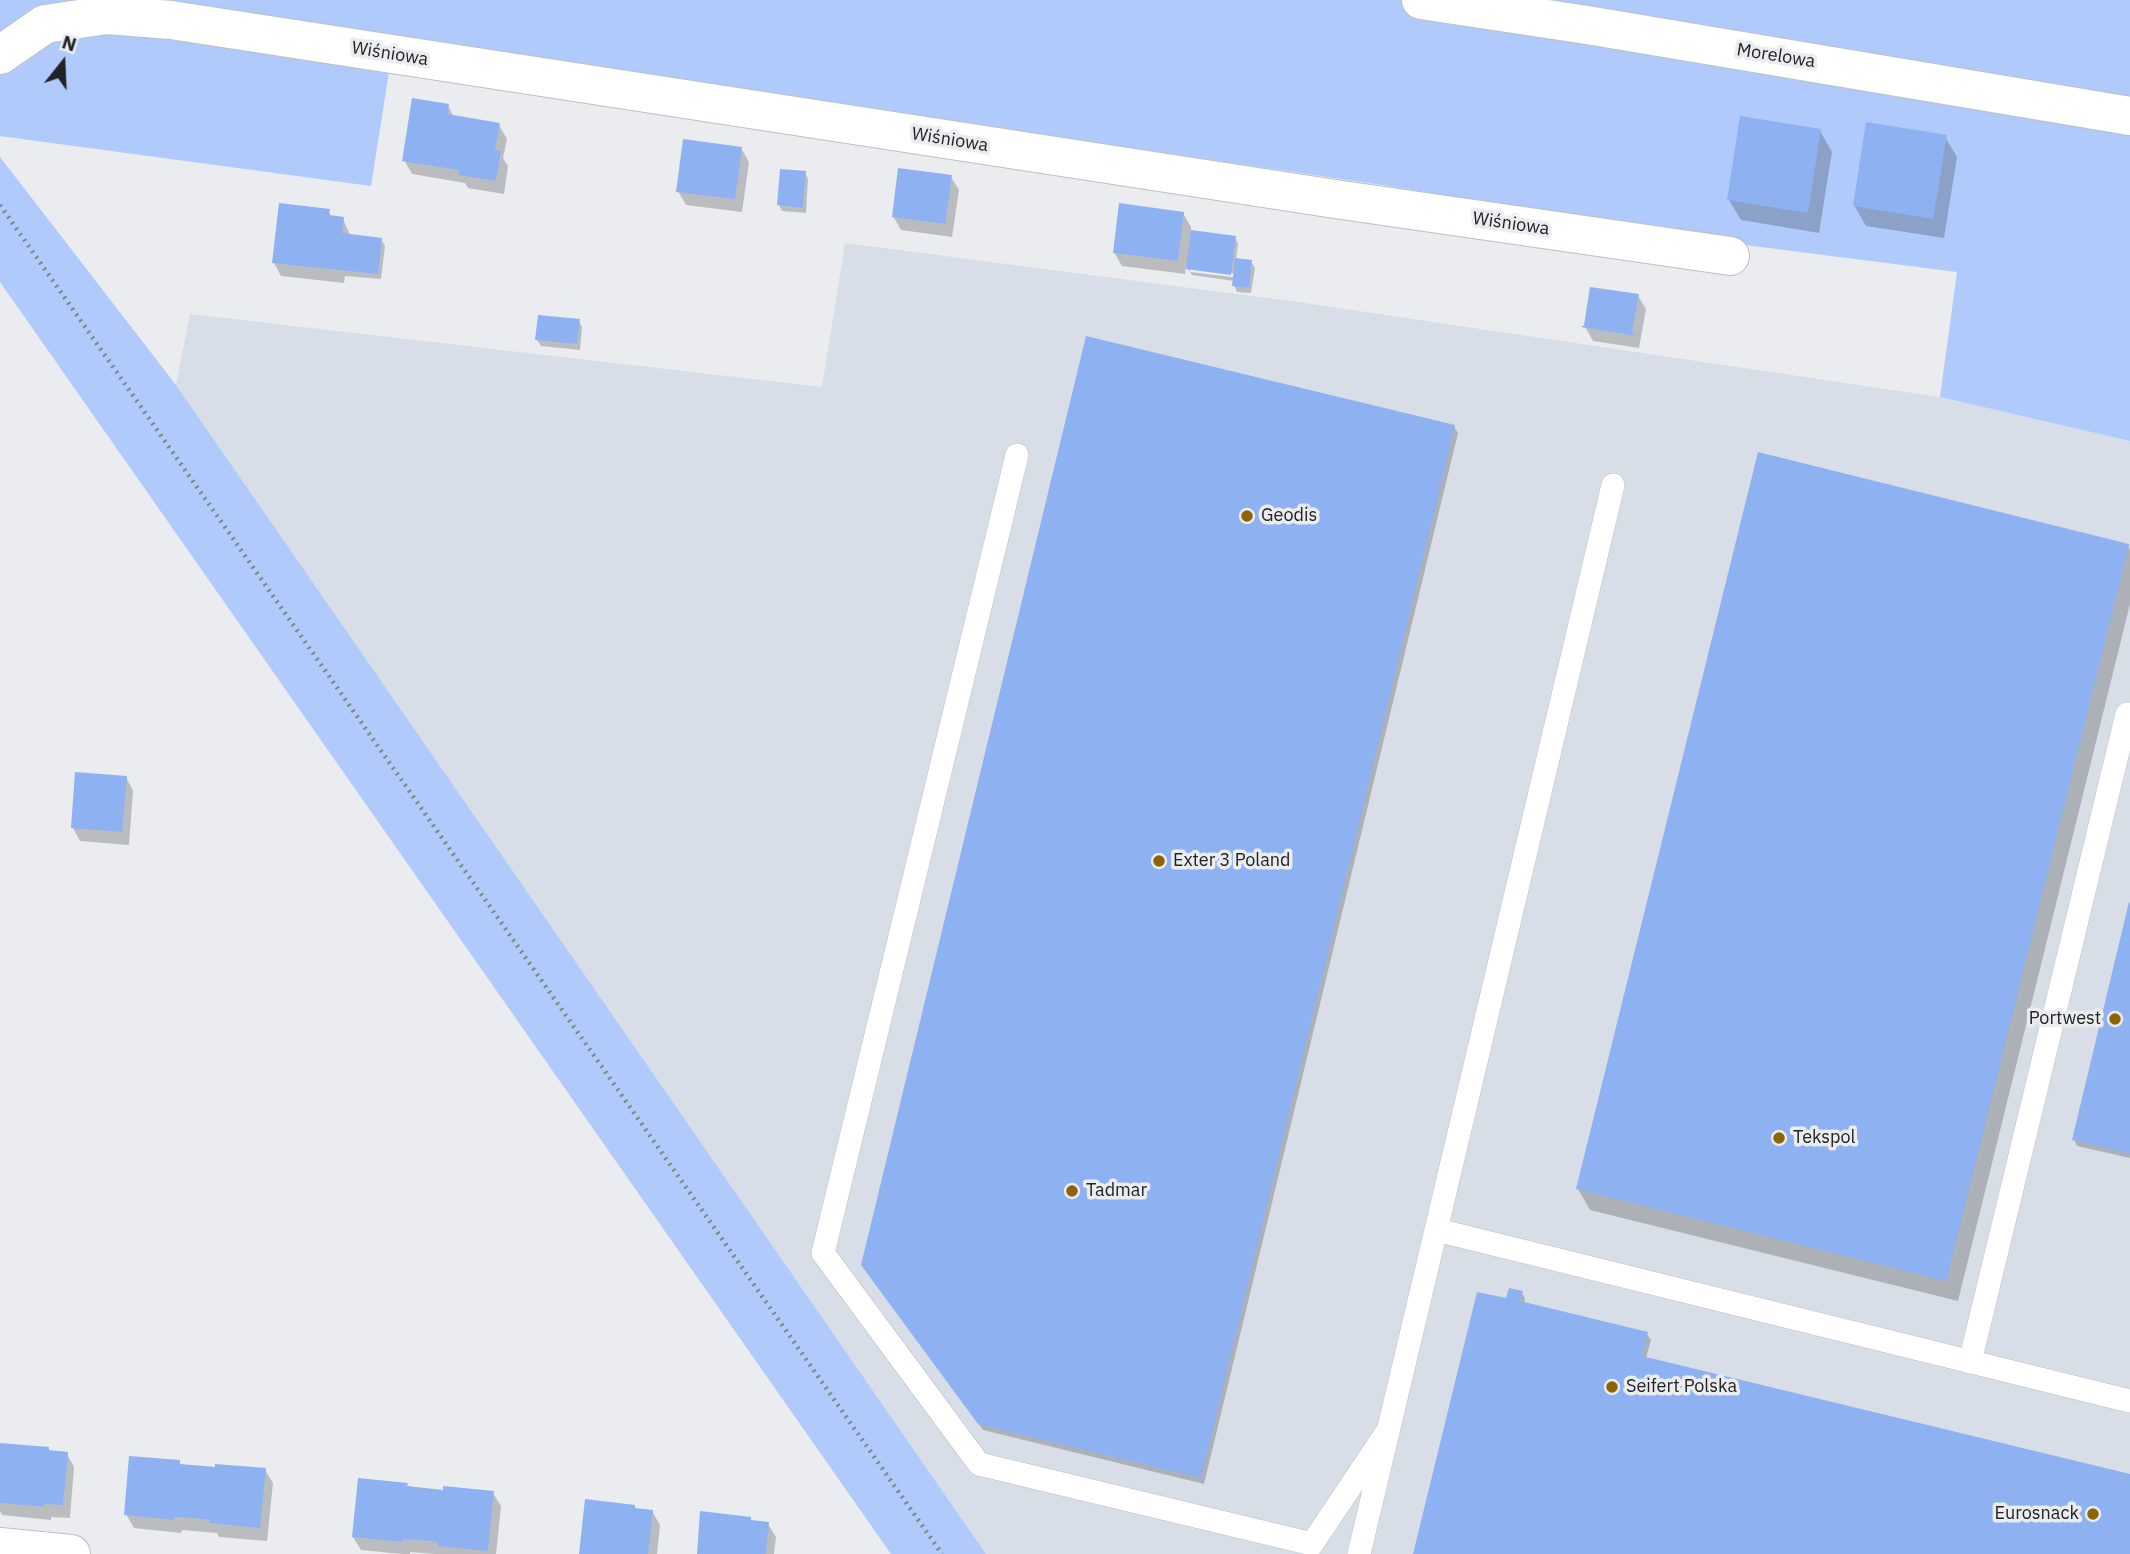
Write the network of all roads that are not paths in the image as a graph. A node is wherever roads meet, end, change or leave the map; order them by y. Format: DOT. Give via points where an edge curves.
graph roads {
  1 [pos="1421,0"];
  2 [pos="175,10"];
  3 [pos="0,55"];
  4 [pos="2130,116"];
  5 [pos="1730,256"];
  6 [pos="1017,455"];
  7 [pos="1613,485"];
  8 [pos="2130,714"];
  9 [pos="1437,1230"];
  10 [pos="1970,1362"];
  11 [pos="2130,1401"];
  12 [pos="1389,1429"];
  13 [pos="0,1547"];
  14 [pos="71,1554"];
  15 [pos="1359,1554"];
  1 -- 4 [label="street, Morelowa"];
  2 -- 3 [label="street, Wiśniowa" via="46,24"];
  2 -- 5 [label="street, Wiśniowa" via="1335,199"];
  6 -- 12 [label="lane" via="823,1252 979,1464 1312,1544"];
  7 -- 9 [label="lane"];
  8 -- 10 [label="lane"];
  9 -- 10 [label="lane"];
  9 -- 12 [label="lane"];
  10 -- 11 [label="lane"];
  12 -- 15 [label="lane"];
  13 -- 14 [label="street"];
}
